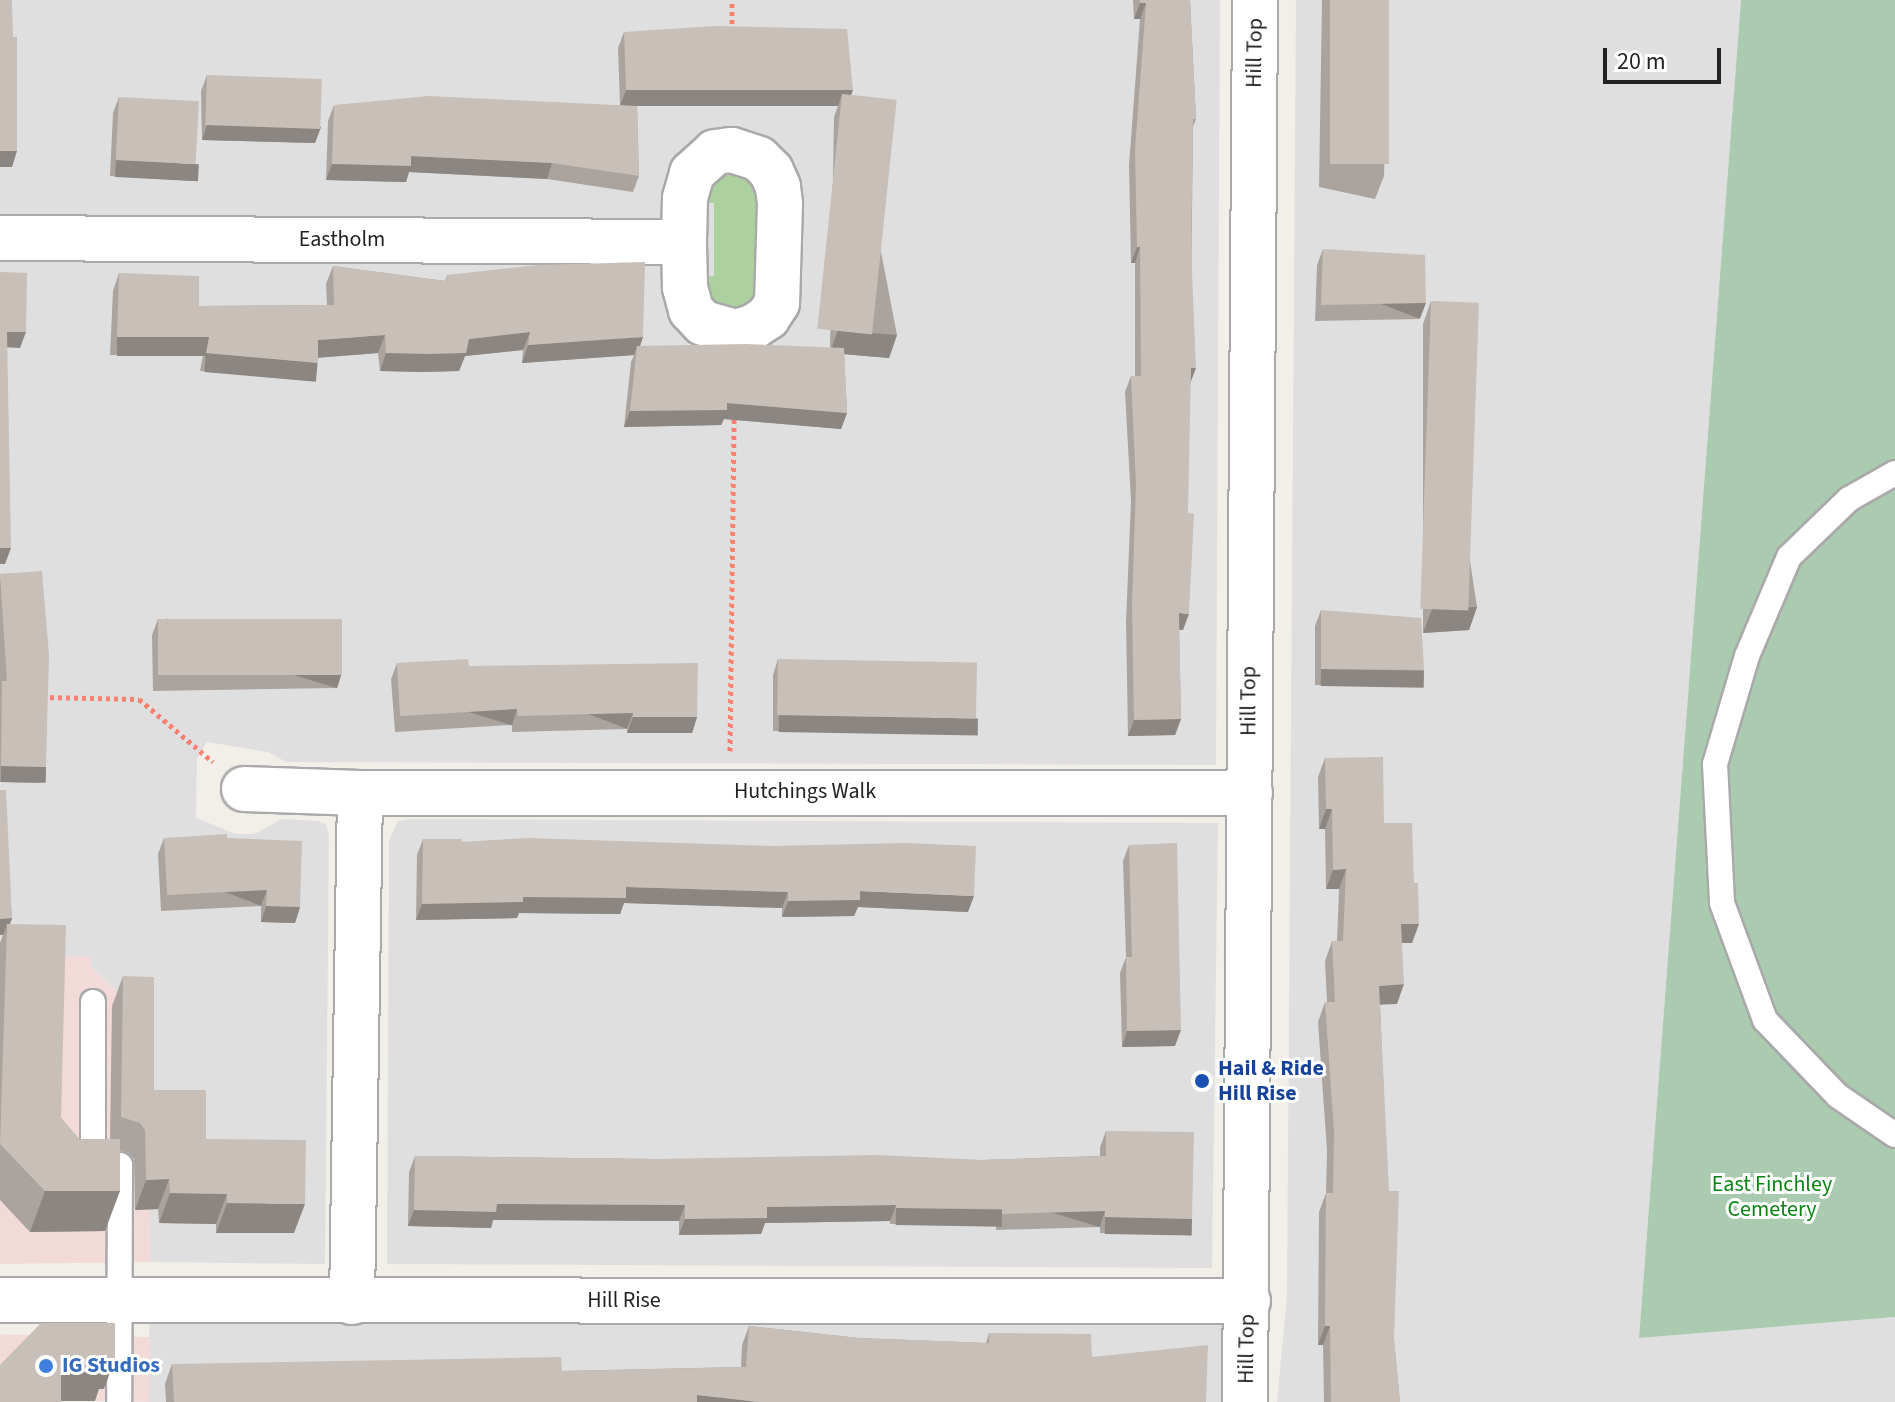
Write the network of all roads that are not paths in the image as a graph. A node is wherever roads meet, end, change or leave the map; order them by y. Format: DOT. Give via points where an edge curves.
graph roads {
  1 [pos="1255,0"];
  2 [pos="0,238"];
  3 [pos="684,242"];
  4 [pos="1895,473"];
  5 [pos="244,789"];
  6 [pos="360,793"];
  7 [pos="1250,793"];
  8 [pos="93,1002"];
  9 [pos="1895,1135"];
  10 [pos="0,1300"];
  11 [pos="119,1300"];
  12 [pos="1248,1301"];
  13 [pos="352,1302"];
  14 [pos="119,1402"];
  15 [pos="1245,1402"];
  1 -- 7 [label="street, Hill Top"];
  2 -- 3 [label="street, Eastholm"];
  4 -- 9 [label="lane" via="1849,499 1789,557 1747,656 1715,764 1722,903 1765,1020 1838,1096"];
  5 -- 6 [label="street, Hutchings Walk"];
  6 -- 7 [label="street, Hutchings Walk"];
  6 -- 13 [label="street"];
  7 -- 12 [label="street, Hill Top"];
  8 -- 11 [label="lane" via="93,1158 120,1165"];
  10 -- 11 [label="street, Hill Rise"];
  11 -- 13 [label="street, Hill Rise"];
  11 -- 14 [label="lane"];
  12 -- 13 [label="street, Hill Rise"];
  12 -- 15 [label="street, Hill Top"];
}
